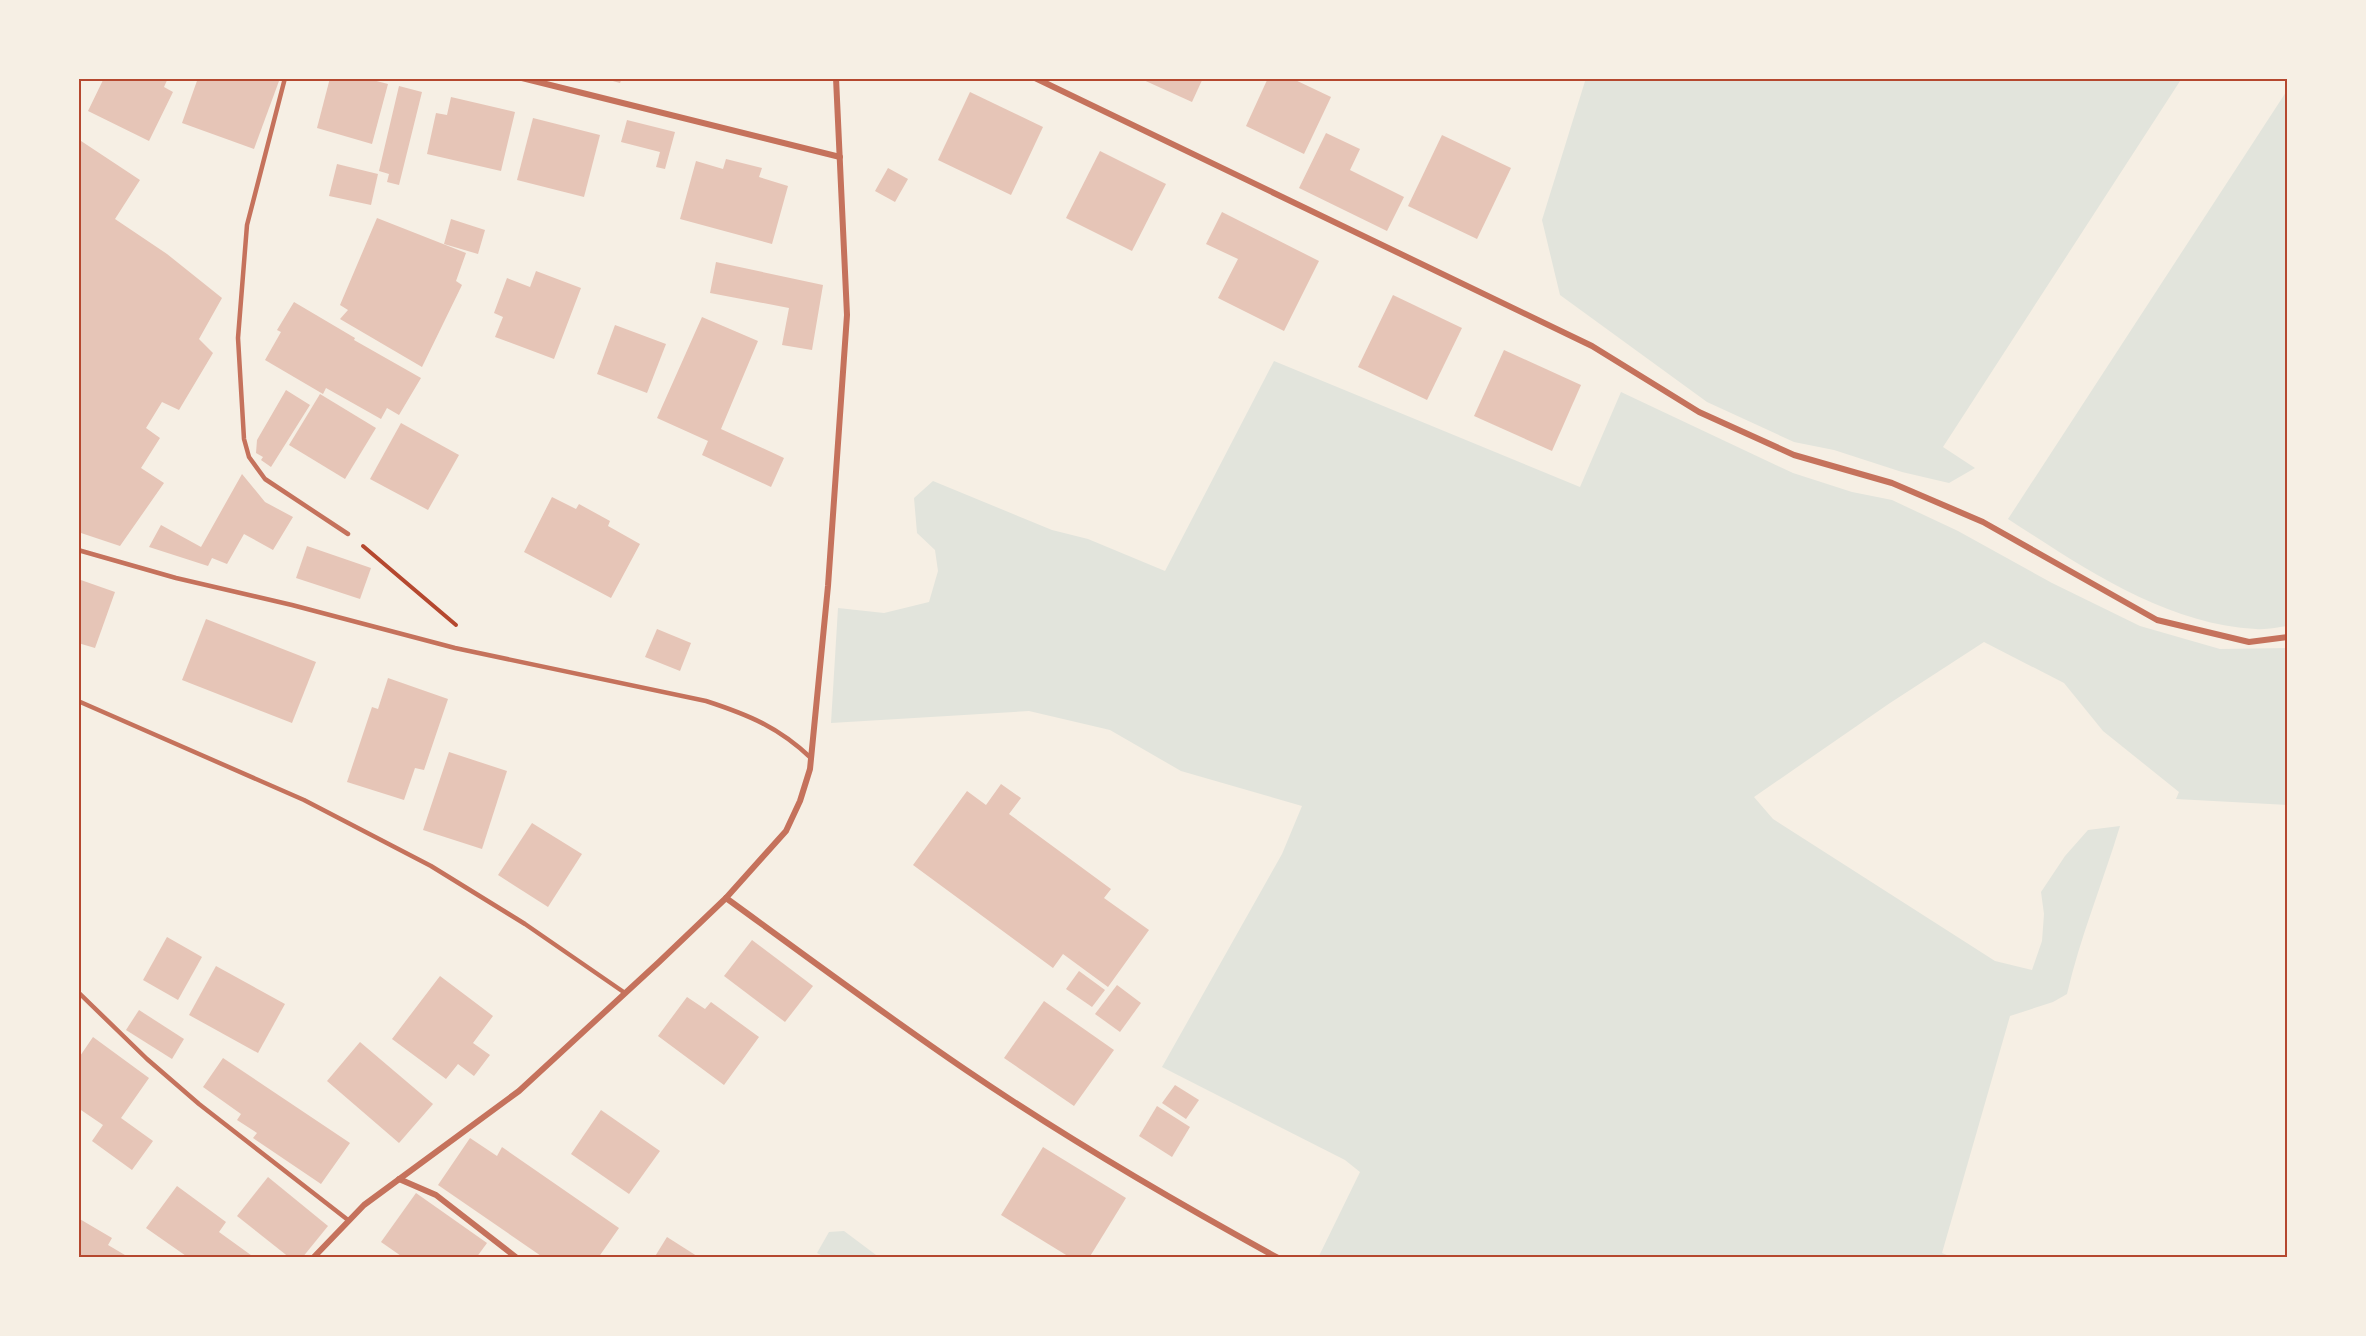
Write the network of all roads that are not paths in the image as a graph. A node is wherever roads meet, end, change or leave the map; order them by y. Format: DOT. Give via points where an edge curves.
graph roads {
  1 [pos="285,78"];
  2 [pos="522,78"];
  3 [pos="836,78"];
  4 [pos="1035,78"];
  5 [pos="840,157"];
  6 [pos="348,534"];
  7 [pos="78,550"];
  8 [pos="2288,637"];
  9 [pos="78,701"];
  10 [pos="811,758"];
  11 [pos="726,898"];
  12 [pos="78,992"];
  13 [pos="626,993"];
  14 [pos="399,1179"];
  15 [pos="348,1220"];
  16 [pos="313,1258"];
  17 [pos="516,1258"];
  18 [pos="1278,1258"];
  1 -- 6 [label="lane" via="247,225 238,338 244,439 249,457 265,479"];
  2 -- 5 [label="street"];
  3 -- 5 [label="street"];
  4 -- 8 [label="street" via="1592,346 1699,412 1794,455 1892,483 1983,522 2157,620 2249,642"];
  5 -- 10 [label="street" via="847,315 830,566"];
  7 -- 10 [label="lane" via="455,648 706,700 746,714 790,738"];
  9 -- 13 [label="lane" via="304,800 431,866"];
  10 -- 11 [label="street" via="800,801 786,831"];
  11 -- 13 [label="street"];
  11 -- 18 [label="street" via="967,1071"];
  12 -- 15 [label="lane" via="200,1104"];
  13 -- 14 [label="street" via="519,1091"];
  14 -- 15 [label="street"];
  14 -- 17 [label="street" via="436,1195"];
  15 -- 16 [label="street"];
}
